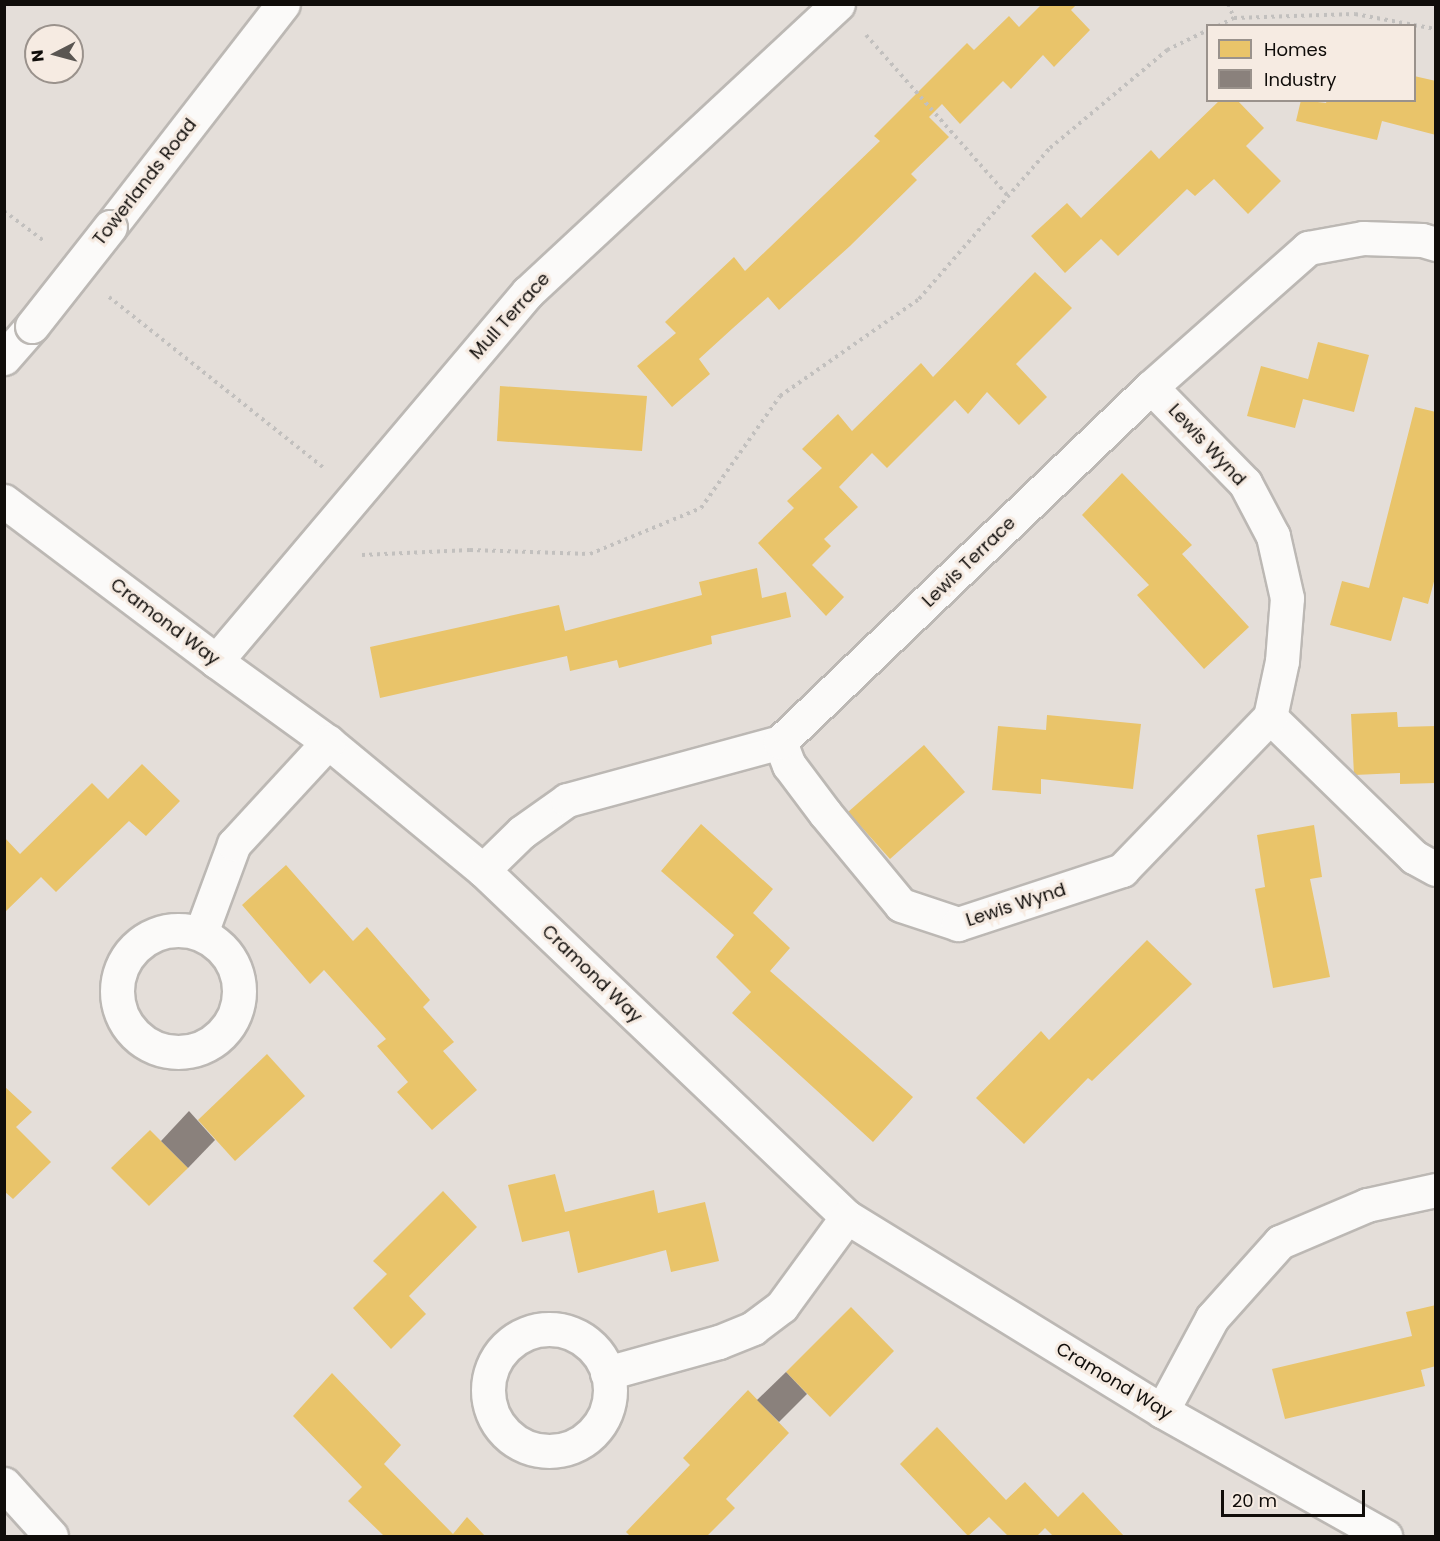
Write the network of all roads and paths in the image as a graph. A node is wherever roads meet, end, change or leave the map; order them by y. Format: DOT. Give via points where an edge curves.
graph roads {
  1 [pos="283,4"];
  2 [pos="838,4"];
  3 [pos="1228,4"];
  4 [pos="1234,18"];
  5 [pos="1222,24"];
  6 [pos="1409,24"];
  7 [pos="1416,25"];
  8 [pos="1436,29"];
  9 [pos="862,31"];
  10 [pos="1206,31"];
  11 [pos="1008,196"];
  12 [pos="4,211"];
  13 [pos="1436,244"];
  14 [pos="50,246"];
  15 [pos="101,290"];
  16 [pos="4,358"];
  17 [pos="1151,387"];
  18 [pos="357,495"];
  19 [pos="4,501"];
  20 [pos="304,557"];
  21 [pos="216,661"];
  22 [pos="1270,717"];
  23 [pos="328,742"];
  24 [pos="780,742"];
  25 [pos="1436,869"];
  26 [pos="483,870"];
  27 [pos="201,933"];
  28 [pos="1436,1190"];
  29 [pos="846,1217"];
  30 [pos="608,1373"];
  31 [pos="1162,1411"];
  32 [pos="4,1484"];
  33 [pos="51,1536"];
  34 [pos="1385,1536"];
  1 -- 16 [label="street, Towerlands Road, bridge"];
  2 -- 18 [label="street, Mull Terrace" via="528,292"];
  3 -- 4 [label="path"];
  4 -- 5 [label="path"];
  4 -- 6 [label="path" via="1354,14"];
  7 -- 8 [label="path"];
  9 -- 11 [label="path"];
  10 -- 11 [label="path" via="1167,50 1149,65 1050,148"];
  11 -- 20 [label="path" via="919,299 780,396 700,508 591,554 470,550"];
  12 -- 14 [label="path"];
  13 -- 17 [label="street, Lewis Terrace" via="1363,238 1308,248"];
  15 -- 18 [label="path"];
  17 -- 22 [label="street, Lewis Wynd" via="1245,483 1273,536 1287,598 1282,661"];
  17 -- 24 [label="street, Lewis Terrace"];
  18 -- 20 [label="street, Mull Terrace"];
  19 -- 21 [label="street, Cramond Way"];
  20 -- 21 [label="street, Mull Terrace"];
  21 -- 23 [label="street, Cramond Way"];
  22 -- 24 [label="street, Lewis Wynd" via="1122,870 958,924 901,905 789,765"];
  22 -- 25 [label="street" via="1414,858"];
  23 -- 26 [label="street, Cramond Way"];
  23 -- 27 [label="street" via="234,844"];
  24 -- 26 [label="street, Lewis Terrace" via="567,800 522,832"];
  26 -- 29 [label="street, Cramond Way"];
  28 -- 31 [label="street" via="1367,1205 1280,1242 1212,1318"];
  29 -- 30 [label="street" via="782,1306 753,1328 719,1342"];
  29 -- 31 [label="street, Cramond Way"];
  31 -- 34 [label="street, Cramond Way"];
  32 -- 33 [label="street"];
}
